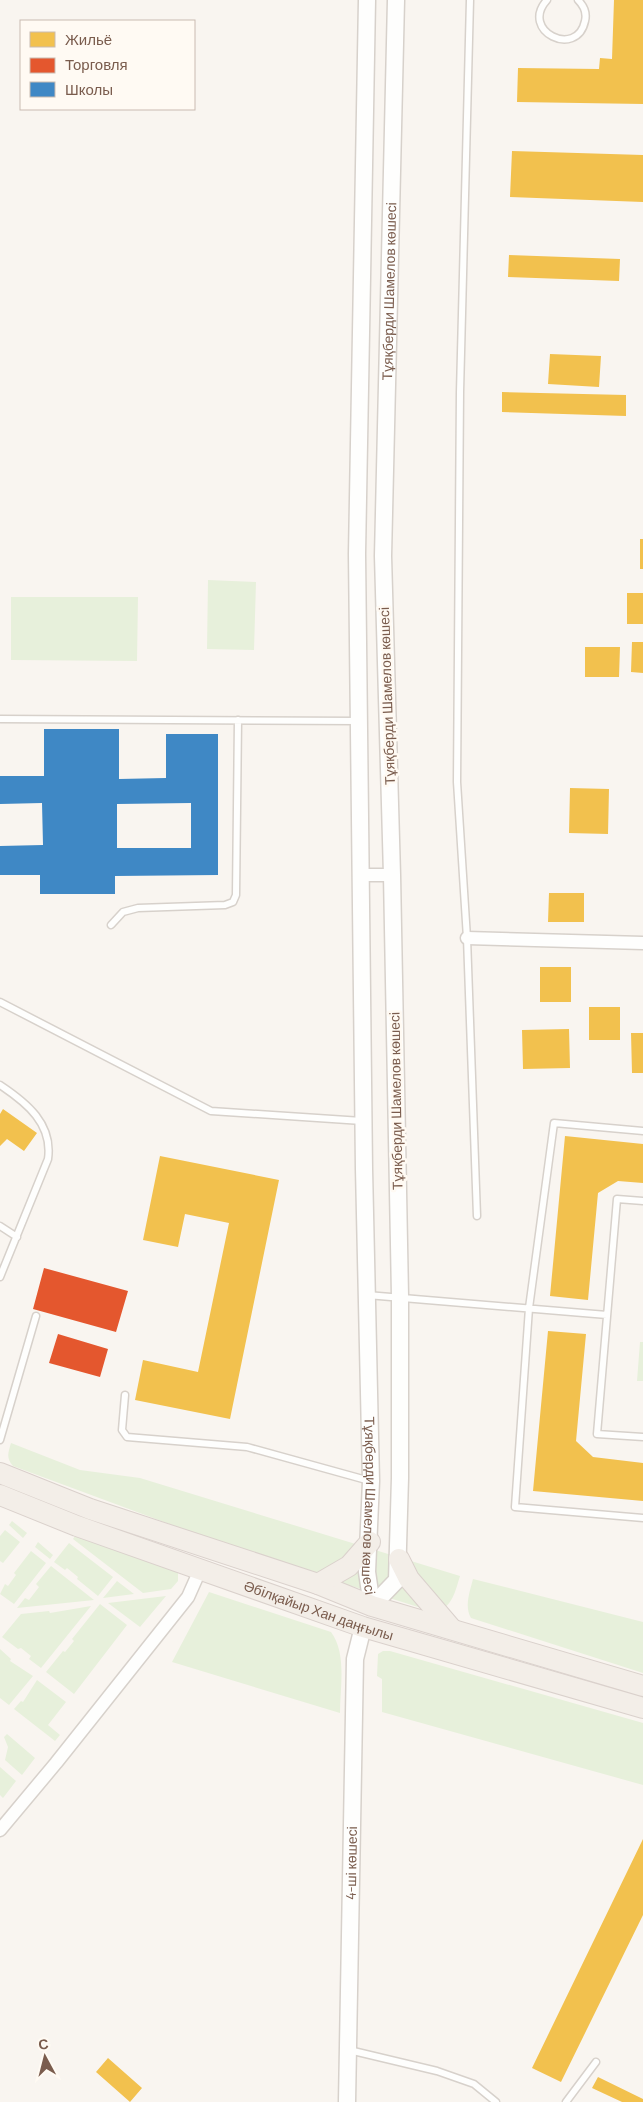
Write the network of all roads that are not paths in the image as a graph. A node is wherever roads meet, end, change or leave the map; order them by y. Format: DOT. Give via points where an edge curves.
graph roads {
  1 [pos="367,0"];
  2 [pos="396,0"];
  3 [pos="470,0"];
  4 [pos="548,0"];
  5 [pos="578,0"];
  6 [pos="0,718"];
  7 [pos="238,720"];
  8 [pos="360,721"];
  9 [pos="362,875"];
  10 [pos="392,875"];
  11 [pos="111,925"];
  12 [pos="467,938"];
  13 [pos="643,943"];
  14 [pos="0,1002"];
  15 [pos="0,1085"];
  16 [pos="364,1121"];
  17 [pos="643,1131"];
  18 [pos="643,1201"];
  19 [pos="477,1216"];
  20 [pos="0,1226"];
  21 [pos="17,1237"];
  22 [pos="0,1277"];
  23 [pos="366,1295"];
  24 [pos="400,1296"];
  25 [pos="529,1308"];
  26 [pos="607,1315"];
  27 [pos="36,1316"];
  28 [pos="125,1395"];
  29 [pos="643,1437"];
  30 [pos="0,1440"];
  31 [pos="0,1473"];
  32 [pos="371,1482"];
  33 [pos="0,1494"];
  34 [pos="643,1518"];
  35 [pos="370,1542"];
  36 [pos="399,1559"];
  37 [pos="200,1570"];
  38 [pos="318,1584"];
  39 [pos="372,1606"];
  40 [pos="363,1627"];
  41 [pos="451,1628"];
  42 [pos="643,1686"];
  43 [pos="643,1708"];
  44 [pos="0,1830"];
  45 [pos="349,2050"];
  46 [pos="596,2062"];
  47 [pos="347,2102"];
  48 [pos="496,2102"];
  49 [pos="566,2102"];
  1 -- 8 [label="street, Тұяқберди Шамелов көшесі" via="358,554"];
  2 -- 10 [label="street, Тұяқберди Шамелов көшесі" via="383,556"];
  3 -- 12 [label="lane" via="460,392 458,752"];
  4 -- 5 [label="lane" via="542,7 540,21 547,34 560,40 575,36 584,24 584,8"];
  6 -- 7 [label="lane"];
  7 -- 8 [label="lane"];
  7 -- 11 [label="lane" via="236,895 233,902 138,908 123,912"];
  8 -- 9 [label="street, Тұяқберди Шамелов көшесі"];
  9 -- 10 [label="street"];
  9 -- 16 [label="street, Тұяқберди Шамелов көшесі"];
  10 -- 24 [label="street, Тұяқберди Шамелов көшесі"];
  12 -- 13 [label="street"];
  12 -- 19 [label="lane"];
  14 -- 16 [label="lane" via="211,1111"];
  15 -- 21 [label="lane" via="25,1102 40,1120 50,1146 48,1159"];
  16 -- 23 [label="street, Тұяқберди Шамелов көшесі"];
  17 -- 25 [label="lane" via="554,1123"];
  18 -- 26 [label="lane" via="617,1199"];
  20 -- 21 [label="lane"];
  21 -- 22 [label="lane"];
  23 -- 24 [label="lane"];
  23 -- 32 [label="street, Тұяқберди Шамелов көшесі"];
  24 -- 25 [label="lane"];
  24 -- 36 [label="street, Тұяқберди Шамелов көшесі"];
  25 -- 26 [label="lane"];
  25 -- 34 [label="lane" via="515,1507"];
  26 -- 29 [label="lane" via="597,1434"];
  27 -- 30 [label="lane"];
  28 -- 32 [label="lane" via="122,1430 127,1437 247,1447"];
  31 -- 38 [label="main road, Әбілқайыр Хан даңғылы" via="90,1509"];
  32 -- 35 [label="street, Тұяқберди Шамелов көшесі"];
  33 -- 37 [label="main road, Әбілқайыр Хан даңғылы" via="77,1526"];
  35 -- 38 [label="main road" via="349,1566"];
  35 -- 39 [label="street, Тұяқберди Шамелов көшесі" via="367,1572"];
  36 -- 39 [label="street, Тұяқберди Шамелов көшесі" via="397,1580"];
  36 -- 41 [label="main road" via="409,1578"];
  37 -- 40 [label="main road, Әбілқайыр Хан даңғылы"];
  37 -- 44 [label="street" via="188,1597"];
  38 -- 39 [label="main road, Әбілқайыр Хан даңғылы"];
  39 -- 40 [label="street"];
  39 -- 41 [label="main road, Әбілқайыр Хан даңғылы"];
  40 -- 43 [label="main road, Әбілқайыр Хан даңғылы"];
  40 -- 45 [label="street, 4-ші көшесі" via="354,1659"];
  41 -- 42 [label="main road, Әбілқайыр Хан даңғылы"];
  45 -- 47 [label="street, 4-ші көшесі"];
  45 -- 48 [label="lane" via="437,2071 474,2084"];
  46 -- 49 [label="lane"];
}
